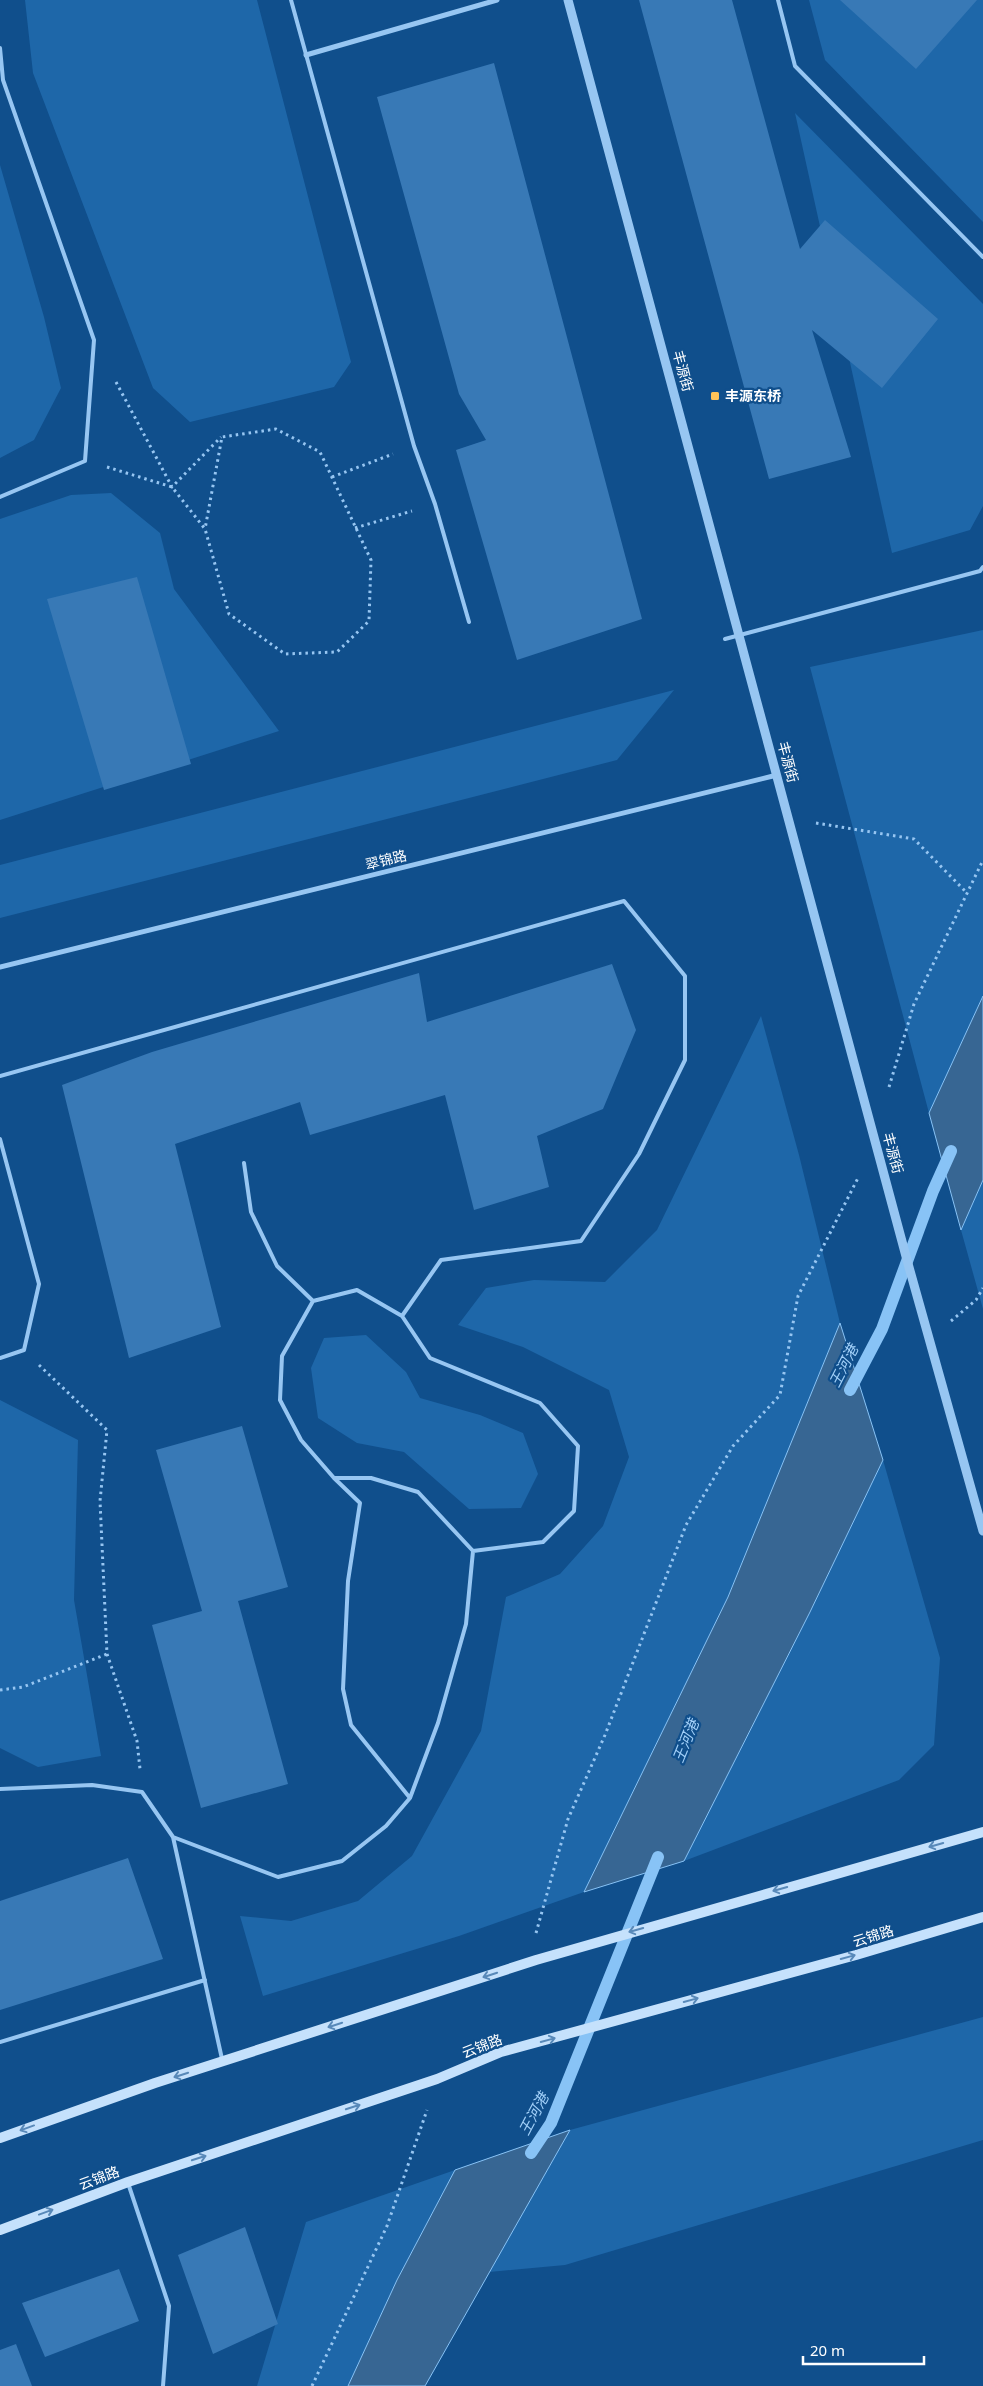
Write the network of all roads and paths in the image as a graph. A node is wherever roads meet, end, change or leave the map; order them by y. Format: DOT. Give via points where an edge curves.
graph roads {
  1 [pos="291,0"];
  2 [pos="497,0"];
  3 [pos="568,0"];
  4 [pos="778,0"];
  5 [pos="0,48"];
  6 [pos="306,55"];
  7 [pos="983,257"];
  8 [pos="94,340"];
  9 [pos="222,437"];
  10 [pos="414,446"];
  11 [pos="85,460"];
  12 [pos="332,477"];
  13 [pos="172,487"];
  14 [pos="0,497"];
  15 [pos="435,504"];
  16 [pos="356,528"];
  17 [pos="205,529"];
  18 [pos="983,567"];
  19 [pos="469,622"];
  20 [pos="740,634"];
  21 [pos="725,638"];
  22 [pos="777,775"];
  23 [pos="789,818"];
  24 [pos="983,860"];
  25 [pos="967,893"];
  26 [pos="0,967"];
  27 [pos="0,1076"];
  28 [pos="888,1088"];
  29 [pos="874,1134"];
  30 [pos="0,1139"];
  31 [pos="244,1163"];
  32 [pos="312,1302"];
  33 [pos="402,1316"];
  34 [pos="24,1350"];
  35 [pos="0,1358"];
  36 [pos="334,1478"];
  37 [pos="983,1531"];
  38 [pos="473,1551"];
  39 [pos="107,1654"];
  40 [pos="0,1690"];
  41 [pos="0,1789"];
  42 [pos="142,1792"];
  43 [pos="410,1798"];
  44 [pos="983,1832"];
  45 [pos="173,1837"];
  46 [pos="983,1917"];
  47 [pos="532,1961"];
  48 [pos="205,1980"];
  49 [pos="0,2042"];
  50 [pos="223,2061"];
  51 [pos="437,2079"];
  52 [pos="0,2138"];
  53 [pos="128,2182"];
  54 [pos="0,2230"];
  55 [pos="163,2386"];
  56 [pos="312,2386"];
  1 -- 6 [label="lane"];
  2 -- 6 [label="street"];
  3 -- 20 [label="street, 丰源街"];
  4 -- 7 [label="lane" via="795,66"];
  5 -- 8 [label="lane" via="3,80"];
  6 -- 10 [label="lane"];
  8 -- 11 [label="lane"];
  8 -- 13 [label="path"];
  9 -- 12 [label="path" via="276,429 320,452"];
  9 -- 13 [label="path"];
  9 -- 17 [label="path"];
  10 -- 12 [label="path"];
  10 -- 15 [label="lane"];
  11 -- 13 [label="path"];
  11 -- 14 [label="lane"];
  12 -- 16 [label="path"];
  13 -- 17 [label="path"];
  15 -- 16 [label="path"];
  15 -- 19 [label="lane"];
  16 -- 17 [label="path" via="370,560 369,621 337,652 285,654 229,614"];
  18 -- 20 [label="lane" via="980,571"];
  20 -- 21 [label="lane"];
  20 -- 22 [label="street, 丰源街"];
  22 -- 23 [label="street, 丰源街"];
  22 -- 26 [label="street, 翠锦路"];
  23 -- 25 [label="path" via="914,839"];
  23 -- 29 [label="street, 丰源街"];
  24 -- 25 [label="path"];
  25 -- 28 [label="path" via="914,1004"];
  27 -- 33 [label="lane" via="624,901 685,976 685,1060 639,1154 581,1241 440,1260"];
  29 -- 37 [label="street, 丰源街"];
  29 -- 47 [label="path" via="864,1167 798,1296 780,1395 733,1446 686,1525 568,1819"];
  30 -- 34 [label="lane" via="39,1284"];
  31 -- 32 [label="lane" via="251,1212 277,1266"];
  32 -- 33 [label="lane" via="357,1290"];
  32 -- 36 [label="lane" via="282,1356 280,1400 301,1440"];
  33 -- 38 [label="lane" via="430,1358 540,1403 578,1446 574,1511 543,1542"];
  34 -- 35 [label="lane"];
  34 -- 39 [label="path" via="106,1430 100,1501"];
  36 -- 38 [label="lane" via="371,1478 418,1492"];
  36 -- 43 [label="lane" via="360,1503 348,1581 344,1690 351,1725"];
  38 -- 43 [label="lane" via="466,1624 438,1723"];
  39 -- 40 [label="path" via="23,1686"];
  39 -- 42 [label="path" via="137,1741"];
  41 -- 42 [label="lane" via="92,1785"];
  42 -- 45 [label="lane"];
  43 -- 45 [label="lane" via="386,1826 342,1861 278,1877"];
  44 -- 47 [label="main road, one-way"];
  45 -- 48 [label="lane"];
  51 -- 46 [label="main road, 云锦路, one-way" via="501,2052"];
  47 -- 50 [label="main road, one-way"];
  48 -- 49 [label="lane"];
  48 -- 50 [label="lane"];
  50 -- 52 [label="main road, one-way"];
  53 -- 51 [label="main road, 云锦路, one-way"];
  51 -- 56 [label="path" via="387,2226"];
  54 -- 53 [label="main road, 云锦路, one-way"];
  53 -- 55 [label="lane" via="169,2306"];
}
